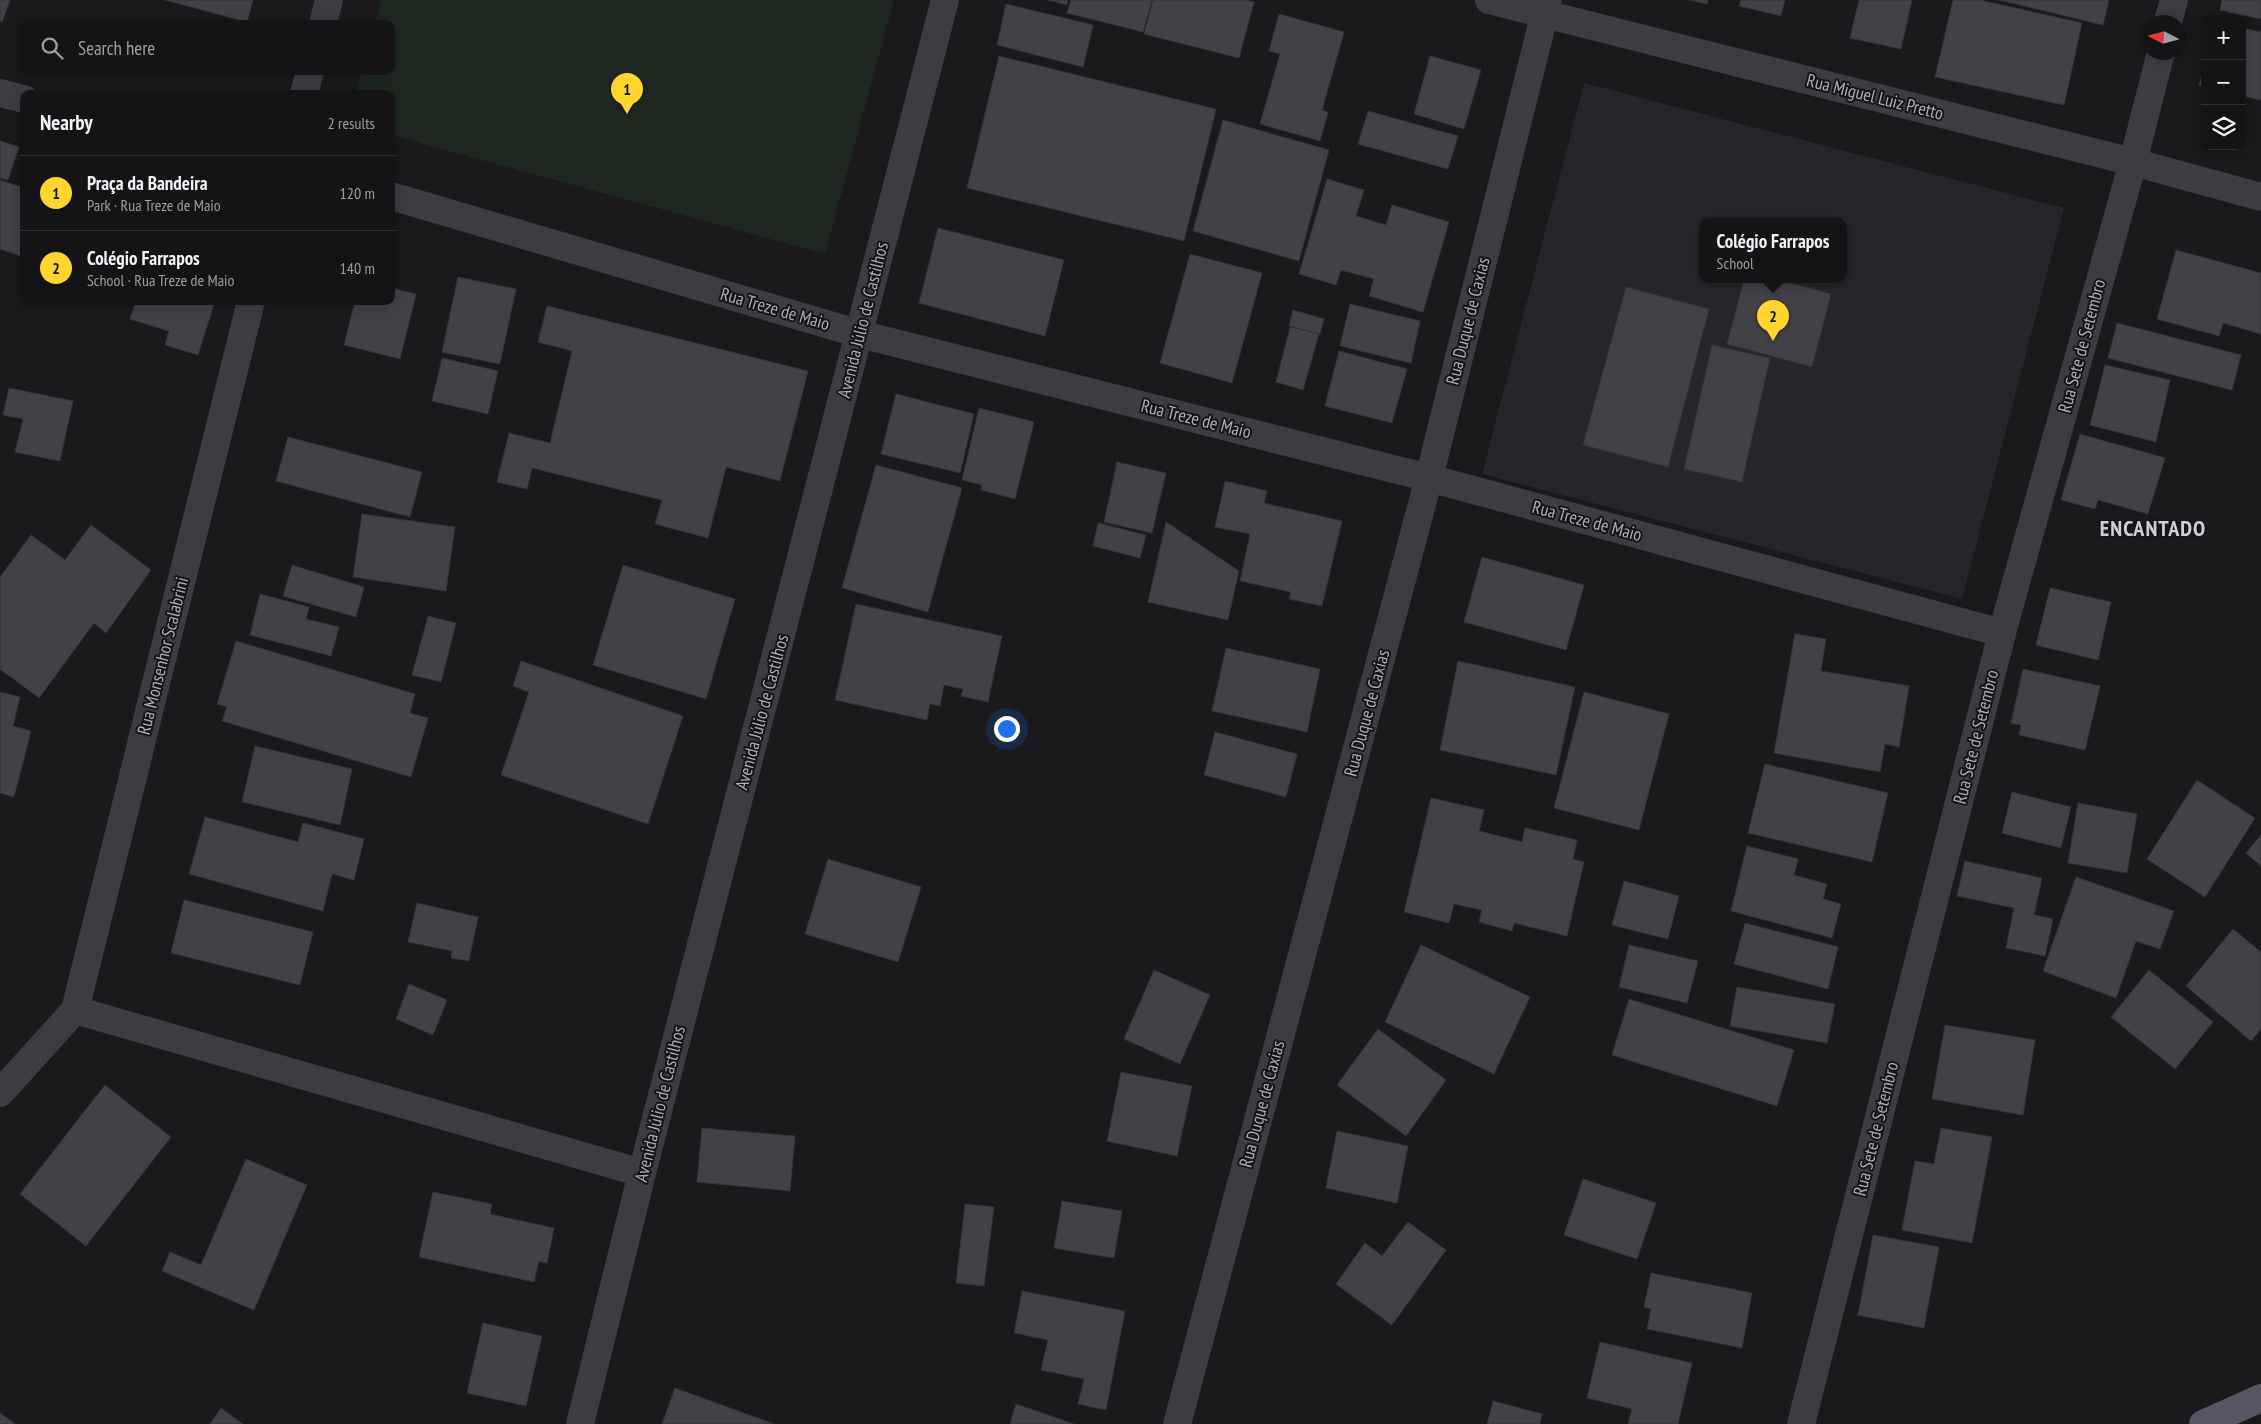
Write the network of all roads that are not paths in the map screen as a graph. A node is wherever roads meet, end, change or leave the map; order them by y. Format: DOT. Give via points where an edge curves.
graph roads {
  1 [pos="329,0"];
  2 [pos="945,0"];
  3 [pos="1489,0"];
  4 [pos="2174,0"];
  5 [pos="1546,7"];
  6 [pos="2170,15"];
  7 [pos="324,20"];
  8 [pos="2159,60"];
  9 [pos="309,75"];
  10 [pos="305,90"];
  11 [pos="0,93"];
  12 [pos="20,98"];
  13 [pos="2133,162"];
  14 [pos="395,197"];
  15 [pos="2261,197"];
  16 [pos="250,305"];
  17 [pos="860,334"];
  18 [pos="1429,478"];
  19 [pos="2002,633"];
  20 [pos="75,1010"];
  21 [pos="0,1093"];
  22 [pos="642,1172"];
  23 [pos="2261,1398"];
  24 [pos="580,1424"];
  25 [pos="1177,1424"];
  26 [pos="1801,1424"];
  27 [pos="2203,1424"];
  1 -- 7 [label="street"];
  2 -- 17 [label="street, Avenida Júlio de Castilhos"];
  3 -- 5 [label="street, Rua Miguel Luiz Pretto"];
  4 -- 6 [label="street"];
  5 -- 13 [label="street, Rua Miguel Luiz Pretto"];
  5 -- 18 [label="street, Rua Duque de Caxias"];
  8 -- 13 [label="street, Rua Sete de Setembro"];
  9 -- 10 [label="street"];
  11 -- 12 [label="street"];
  13 -- 15 [label="street, Rua Miguel Luiz Pretto"];
  13 -- 19 [label="street, Rua Sete de Setembro"];
  14 -- 17 [label="street, Rua Treze de Maio"];
  16 -- 20 [label="street, Rua Monsenhor Scalabrini"];
  17 -- 18 [label="street, Rua Treze de Maio"];
  17 -- 22 [label="street, Avenida Júlio de Castilhos"];
  18 -- 19 [label="street, Rua Treze de Maio"];
  18 -- 25 [label="street, Rua Duque de Caxias"];
  19 -- 26 [label="street, Rua Sete de Setembro"];
  20 -- 21 [label="street"];
  20 -- 22 [label="street"];
  22 -- 24 [label="street, Avenida Júlio de Castilhos"];
  23 -- 27 [label="main road"];
}
